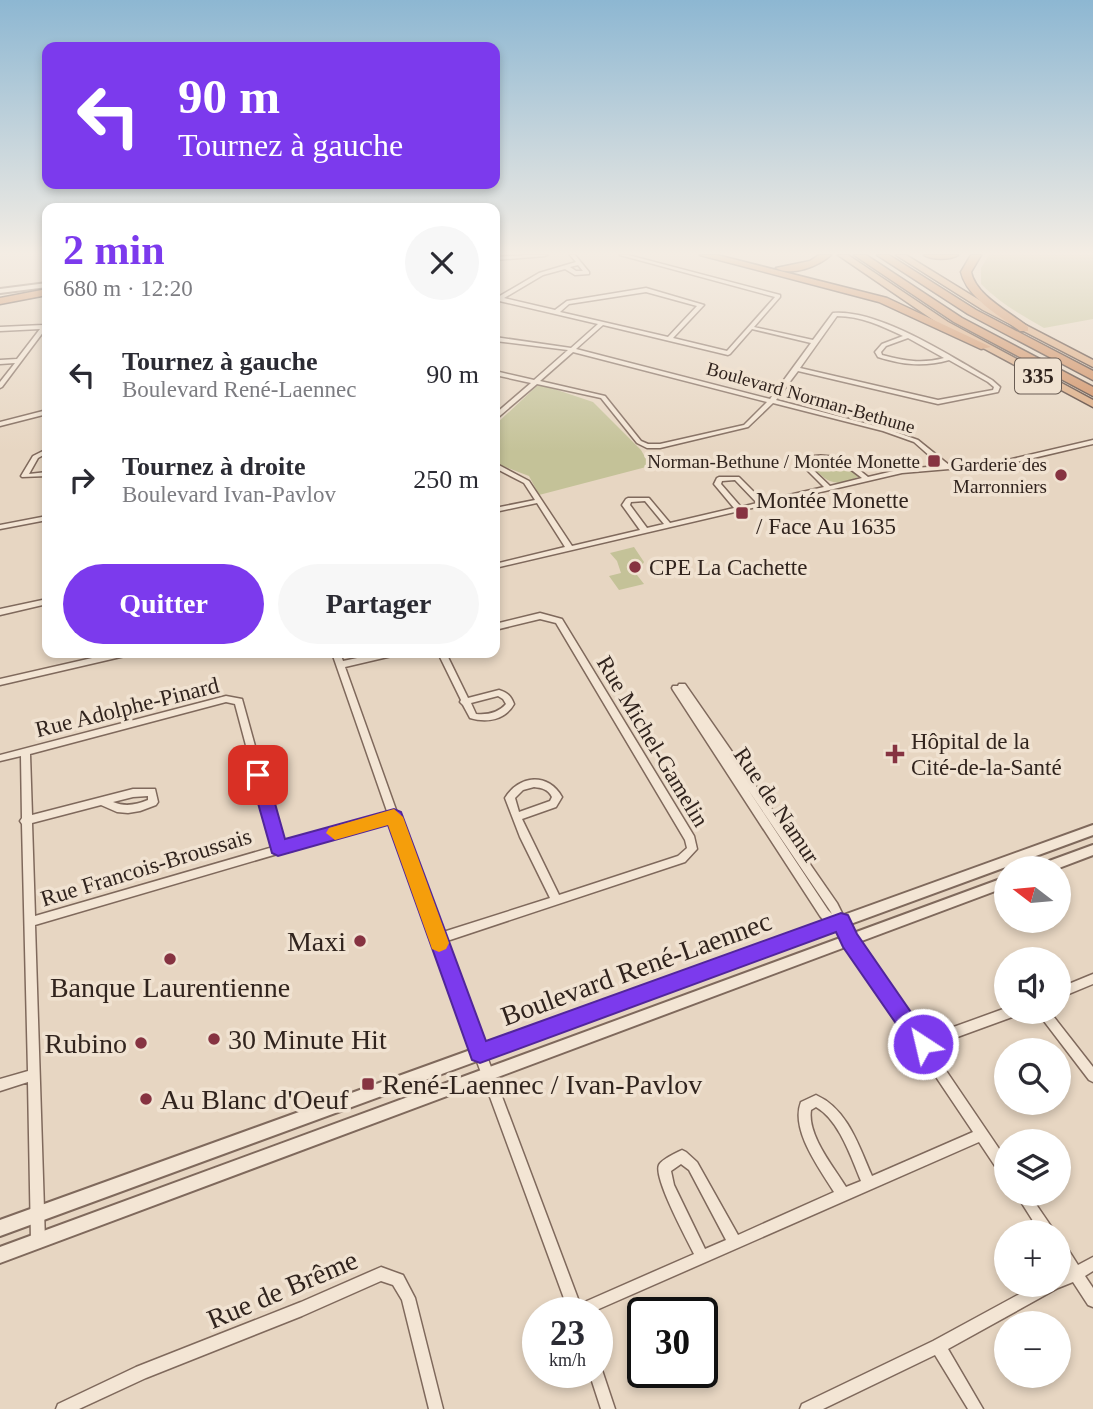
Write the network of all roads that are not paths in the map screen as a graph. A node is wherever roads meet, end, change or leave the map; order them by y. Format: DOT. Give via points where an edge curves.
graph roads {
  1 [pos="591,321"];
  2 [pos="686,321"];
  3 [pos="759,321"];
  4 [pos="830,321"];
  5 [pos="872,321"];
  6 [pos="928,321"];
  7 [pos="941,321"];
  8 [pos="959,321"];
  9 [pos="987,321"];
  10 [pos="1010,321"];
  11 [pos="1014,321"];
  12 [pos="602,323"];
  13 [pos="42,325"];
  14 [pos="753,328"];
  15 [pos="0,329"];
  16 [pos="1024,329"];
  17 [pos="42,330"];
  18 [pos="906,337"];
  19 [pos="668,339"];
  20 [pos="500,340"];
  21 [pos="814,342"];
  22 [pos="985,347"];
  23 [pos="572,350"];
  24 [pos="947,359"];
  25 [pos="17,361"];
  26 [pos="0,362"];
  27 [pos="1093,365"];
  28 [pos="795,369"];
  29 [pos="500,374"];
  30 [pos="1093,376"];
  31 [pos="537,380"];
  32 [pos="0,386"];
  33 [pos="1093,392"];
  34 [pos="771,400"];
  35 [pos="1093,404"];
  36 [pos="42,413"];
  37 [pos="500,413"];
  38 [pos="0,424"];
  39 [pos="1093,442"];
  40 [pos="42,454"];
  41 [pos="947,467"];
  42 [pos="500,468"];
  43 [pos="42,474"];
  44 [pos="867,479"];
  45 [pos="829,488"];
  46 [pos="539,501"];
  47 [pos="762,504"];
  48 [pos="500,509"];
  49 [pos="739,509"];
  50 [pos="42,519"];
  51 [pos="669,526"];
  52 [pos="0,527"];
  53 [pos="645,531"];
  54 [pos="570,549"];
  55 [pos="500,565"];
  56 [pos="42,602"];
  57 [pos="0,612"];
  58 [pos="500,626"];
  59 [pos="103,658"];
  60 [pos="338,658"];
  61 [pos="370,658"];
  62 [pos="444,658"];
  63 [pos="340,665"];
  64 [pos="0,682"];
  65 [pos="679,687"];
  66 [pos="464,702"];
  67 [pos="25,752"];
  68 [pos="0,758"];
  69 [pos="104,802"];
  70 [pos="518,816"];
  71 [pos="394,817"];
  72 [pos="25,821"];
  73 [pos="1093,830"];
  74 [pos="278,848"];
  75 [pos="1093,850"];
  76 [pos="1071,858"];
  77 [pos="994,886"];
  78 [pos="556,900"];
  79 [pos="30,922"];
  80 [pos="837,923"];
  81 [pos="438,939"];
  82 [pos="850,940"];
  83 [pos="1093,979"];
  84 [pos="1071,988"];
  85 [pos="994,1018"];
  86 [pos="1052,1024"];
  87 [pos="923,1044"];
  88 [pos="480,1053"];
  89 [pos="488,1074"];
  90 [pos="32,1075"];
  91 [pos="1093,1076"];
  92 [pos="0,1085"];
  93 [pos="982,1134"];
  94 [pos="994,1152"];
  95 [pos="869,1184"];
  96 [pos="843,1195"];
  97 [pos="37,1214"];
  98 [pos="0,1228"];
  99 [pos="38,1241"];
  100 [pos="735,1243"];
  101 [pos="0,1255"];
  102 [pos="702,1257"];
  103 [pos="1093,1264"];
  104 [pos="1071,1267"];
  105 [pos="1075,1273"];
  106 [pos="1071,1275"];
  107 [pos="571,1297"];
  108 [pos="611,1297"];
  109 [pos="1029,1297"];
  110 [pos="1093,1300"];
  111 [pos="939,1346"];
  112 [pos="601,1388"];
  113 [pos="63,1409"];
  114 [pos="436,1409"];
  115 [pos="608,1409"];
  116 [pos="807,1409"];
  117 [pos="976,1409"];
  1 -- 12 [label="street"];
  2 -- 19 [label="street"];
  3 -- 14 [label="street"];
  4 -- 21 [label="street"];
  5 -- 18 [label="street"];
  6 -- 22 [label="highway, 335"];
  7 -- 22 [label="highway"];
  8 -- 33 [label="highway"];
  9 -- 30 [label="highway"];
  10 -- 16 [label="highway, 335"];
  11 -- 16 [label="highway"];
  12 -- 19 [label="street"];
  12 -- 23 [label="street"];
  13 -- 15 [label="street"];
  14 -- 19 [label="street" via="728,353"];
  14 -- 21 [label="street"];
  16 -- 27 [label="highway, 335"];
  17 -- 25 [label="street"];
  18 -- 24 [label="street"];
  18 -- 24 [label="street" via="884,345 880,356 926,366"];
  20 -- 23 [label="street, Boulevard Norman-Bethune"];
  21 -- 28 [label="street"];
  22 -- 35 [label="highway, 335"];
  23 -- 31 [label="street"];
  23 -- 34 [label="street, Boulevard Norman-Bethune"];
  24 -- 28 [label="street" via="990,380 996,391 938,402"];
  25 -- 26 [label="street"];
  25 -- 32 [label="street"];
  28 -- 34 [label="street"];
  29 -- 31 [label="street"];
  31 -- 34 [label="street" via="603,397 639,442 652,446 746,426"];
  31 -- 37 [label="street"];
  34 -- 41 [label="street, Boulevard Norman-Bethune" via="916,441"];
  36 -- 38 [label="street"];
  39 -- 41 [label="street" via="1018,460"];
  40 -- 43 [label="street" via="24,476"];
  41 -- 44 [label="street"];
  42 -- 46 [label="street" via="527,482"];
  44 -- 45 [label="street"];
  44 -- 45 [label="street" via="844,461 819,455 804,460"];
  45 -- 47 [label="street"];
  46 -- 48 [label="street"];
  46 -- 54 [label="street"];
  47 -- 49 [label="street"];
  47 -- 49 [label="street" via="737,478 718,480"];
  49 -- 51 [label="street"];
  50 -- 52 [label="street"];
  51 -- 53 [label="street"];
  51 -- 53 [label="street" via="647,499 628,500 625,505"];
  53 -- 54 [label="street"];
  54 -- 55 [label="street"];
  56 -- 57 [label="street"];
  58 -- 78 [label="street, Rue Michel-Gamelin" via="540,616 559,621 692,844 684,858"];
  59 -- 64 [label="street"];
  60 -- 63 [label="street"];
  61 -- 63 [label="street"];
  62 -- 66 [label="street"];
  63 -- 71 [label="street"];
  65 -- 80 [label="street, Rue de Namur"];
  66 -- 66 [label="street" via="473,716 481,719 505,712 510,704 505,695 497,693"];
  67 -- 68 [label="street, Rue Adolphe-Pinard"];
  67 -- 72 [label="street"];
  67 -- 74 [label="street, Rue Adolphe-Pinard" via="226,699 239,701"];
  69 -- 72 [label="street"];
  70 -- 70 [label="street" via="553,804 557,797 552,787 540,783 514,791 510,800"];
  70 -- 78 [label="street"];
  71 -- 74 [label="street, Rue Francois-Broussais"];
  71 -- 81 [label="street"];
  72 -- 79 [label="street"];
  73 -- 80 [label="street, Boulevard René-Laennec"];
  74 -- 79 [label="street, Rue Francois-Broussais"];
  75 -- 76 [label="street"];
  77 -- 82 [label="street, Boulevard René-Laennec"];
  78 -- 81 [label="street, Rue Michel-Gamelin"];
  79 -- 90 [label="street"];
  80 -- 82 [label="street, Rue de Namur"];
  80 -- 88 [label="street, Boulevard René-Laennec"];
  81 -- 88 [label="street"];
  82 -- 87 [label="street, Rue de Namur"];
  82 -- 89 [label="street, Boulevard René-Laennec"];
  83 -- 84 [label="street"];
  85 -- 87 [label="street"];
  86 -- 91 [label="street"];
  87 -- 93 [label="street, Rue de Namur"];
  88 -- 89 [label="street"];
  88 -- 97 [label="street, Boulevard René-Laennec"];
  89 -- 99 [label="street, Boulevard René-Laennec"];
  89 -- 107 [label="street"];
  90 -- 92 [label="street"];
  90 -- 97 [label="street"];
  93 -- 94 [label="street, Rue de Namur"];
  93 -- 95 [label="street"];
  95 -- 96 [label="street"];
  95 -- 96 [label="street" via="837,1117 816,1101 802,1113 806,1130"];
  96 -- 100 [label="street"];
  97 -- 98 [label="street, Boulevard René-Laennec"];
  97 -- 99 [label="street"];
  99 -- 101 [label="street, Boulevard René-Laennec"];
  100 -- 102 [label="street"];
  100 -- 102 [label="street" via="694,1166 682,1156 676,1158 664,1168 668,1185"];
  102 -- 108 [label="street"];
  103 -- 105 [label="street"];
  104 -- 105 [label="street"];
  105 -- 106 [label="street"];
  105 -- 110 [label="street"];
  109 -- 111 [label="street"];
  111 -- 116 [label="street"];
  111 -- 117 [label="street"];
  112 -- 115 [label="street"];
  113 -- 114 [label="street, Rue de Brême" via="107,1386 322,1303 381,1274 398,1280 408,1298"];
}
